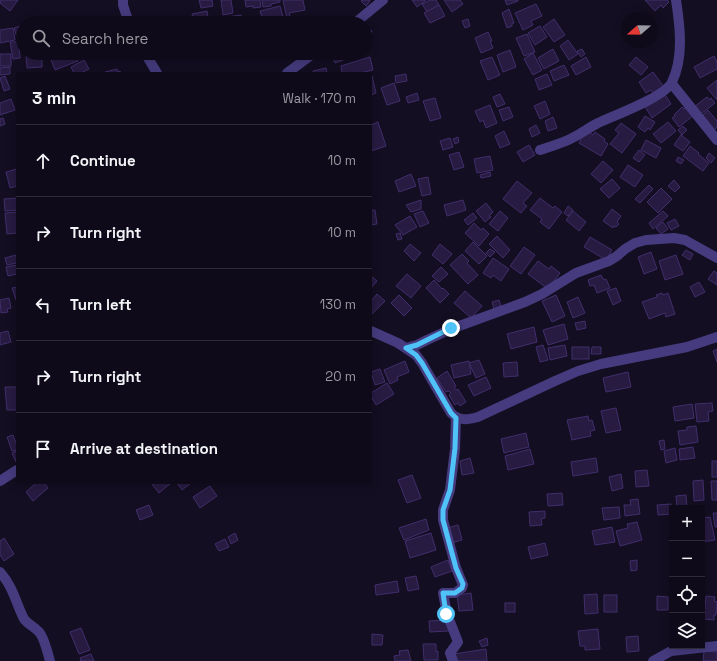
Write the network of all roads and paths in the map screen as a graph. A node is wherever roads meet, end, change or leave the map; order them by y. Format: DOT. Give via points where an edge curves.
graph roads {
  1 [pos="123,0"];
  2 [pos="383,0"];
  3 [pos="676,0"];
  4 [pos="127,16"];
  5 [pos="364,16"];
  6 [pos="149,60"];
  7 [pos="305,60"];
  8 [pos="156,72"];
  9 [pos="288,72"];
  10 [pos="672,84"];
  11 [pos="717,140"];
  12 [pos="540,150"];
  13 [pos="717,258"];
  14 [pos="372,331"];
  15 [pos="717,337"];
  16 [pos="406,348"];
  17 [pos="456,418"];
  18 [pos="16,471"];
  19 [pos="0,481"];
  20 [pos="0,572"];
  21 [pos="717,646"];
  22 [pos="50,661"];
  23 [pos="453,661"];
  24 [pos="653,661"];
  1 -- 4 [label="street"];
  2 -- 5 [label="street"];
  3 -- 10 [label="street" via="680,53"];
  6 -- 8 [label="street"];
  7 -- 9 [label="street"];
  10 -- 11 [label="street"];
  10 -- 12 [label="street" via="656,96 596,124 573,138"];
  13 -- 16 [label="street" via="685,240 674,238 635,243 609,261 576,273 525,302 451,328"];
  14 -- 16 [label="street"];
  15 -- 17 [label="street" via="687,347 578,371 478,417"];
  16 -- 17 [label="street" via="422,363 443,401"];
  17 -- 23 [label="street" via="450,490 443,510 443,520 463,584 455,593 443,593 446,614 458,642 450,653"];
  18 -- 19 [label="street"];
  20 -- 22 [label="street" via="13,591 23,618 41,635"];
  21 -- 24 [label="street" via="671,652"];
}
